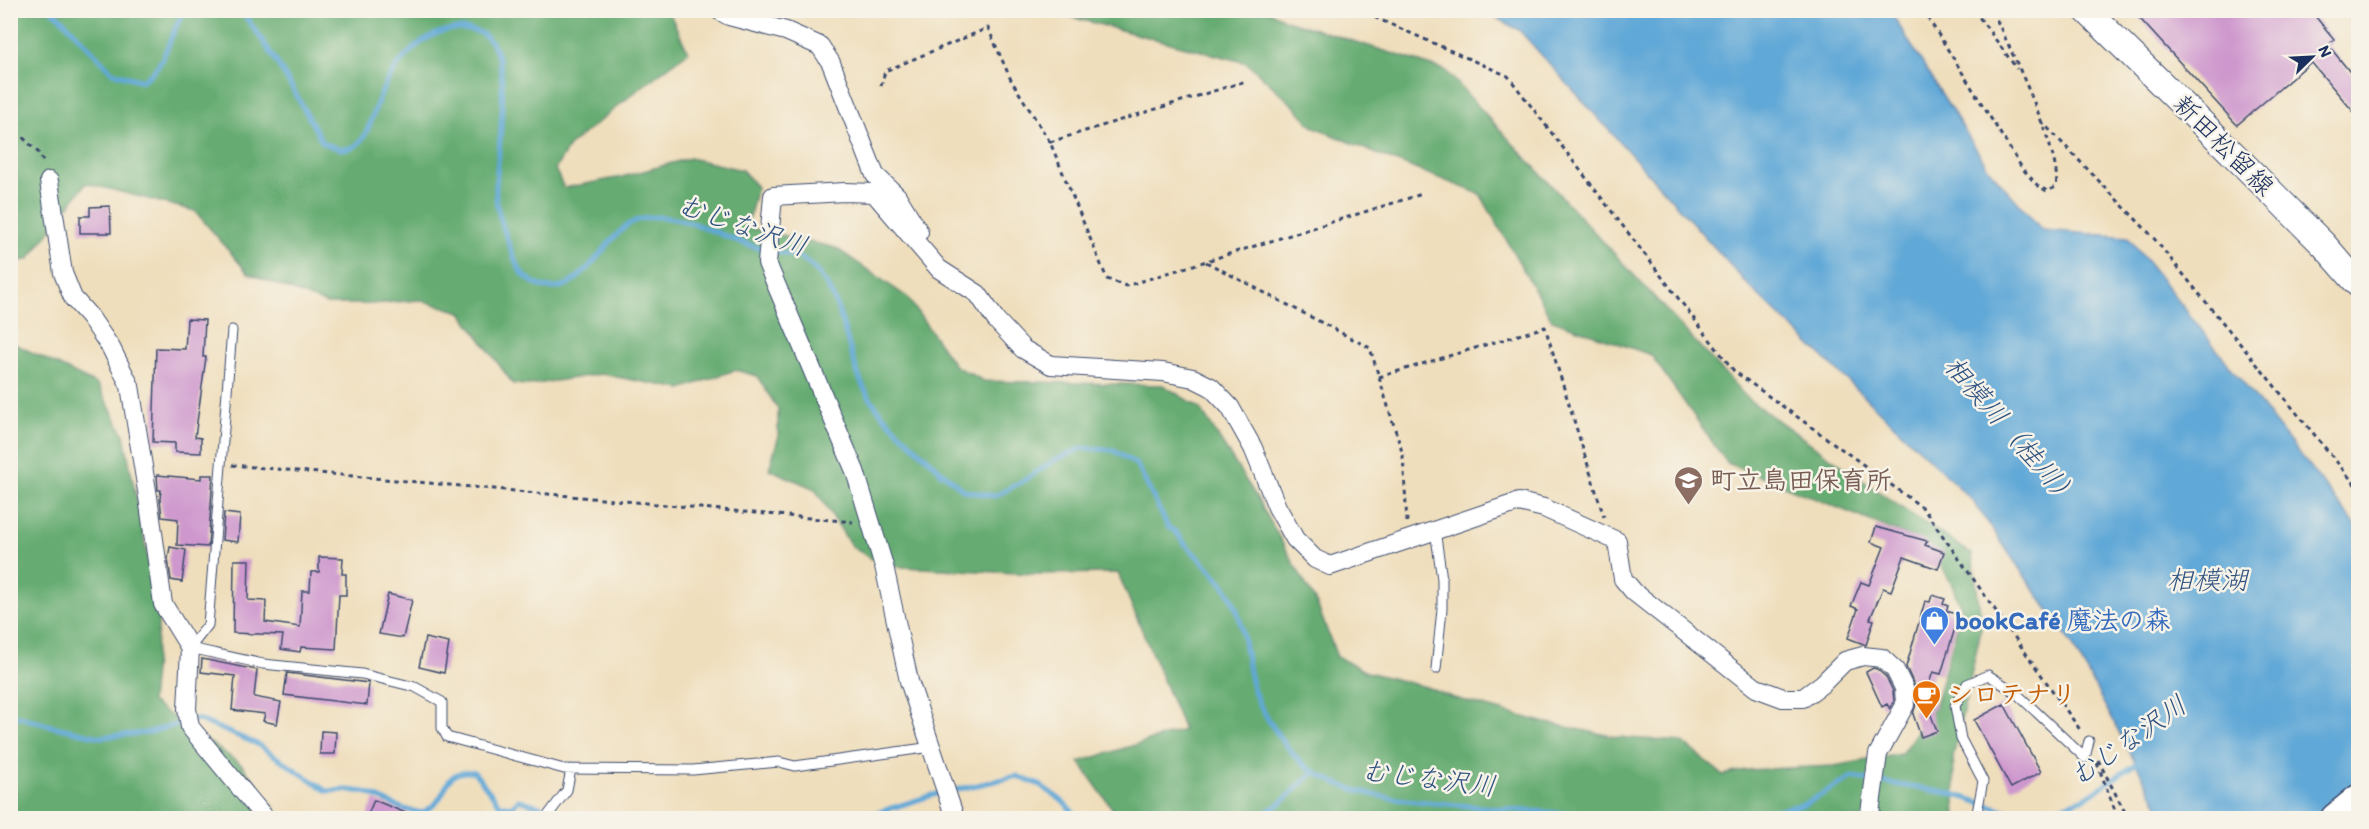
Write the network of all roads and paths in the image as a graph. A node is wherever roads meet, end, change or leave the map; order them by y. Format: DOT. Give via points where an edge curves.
graph roads {
  1 [pos="718,10"];
  2 [pos="1358,10"];
  3 [pos="1923,10"];
  4 [pos="1974,10"];
  5 [pos="1992,10"];
  6 [pos="2086,10"];
  7 [pos="2021,74"];
  8 [pos="1246,81"];
  9 [pos="881,86"];
  10 [pos="2041,121"];
  11 [pos="10,125"];
  12 [pos="1050,142"];
  13 [pos="49,181"];
  14 [pos="1422,194"];
  15 [pos="924,251"];
  16 [pos="1206,262"];
  17 [pos="2358,284"];
  18 [pos="232,330"];
  19 [pos="1379,378"];
  20 [pos="221,465"];
  21 [pos="2358,488"];
  22 [pos="873,524"];
  23 [pos="1435,530"];
  24 [pos="1611,539"];
  25 [pos="1408,540"];
  26 [pos="190,648"];
  27 [pos="1436,669"];
  28 [pos="2089,741"];
  29 [pos="932,747"];
  30 [pos="571,769"];
  31 [pos="2358,799"];
  32 [pos="1872,816"];
  33 [pos="265,819"];
  34 [pos="546,819"];
  35 [pos="954,819"];
  36 [pos="1976,819"];
  37 [pos="2118,819"];
  38 [pos="2128,819"];
  39 [pos="2335,819"];
  1 -- 15 [label="street" via="820,46 831,63 875,175 897,196 920,234"];
  2 -- 28 [label="path" via="1508,76 1734,371 1923,508"];
  3 -- 10 [label="path" via="2022,168 2047,191 2056,187 2058,178"];
  4 -- 7 [label="path"];
  5 -- 7 [label="path"];
  6 -- 17 [label="main road, 新田松留線" via="2324,245"];
  7 -- 10 [label="path"];
  8 -- 12 [label="path"];
  9 -- 12 [label="path" via="885,71 988,28 1011,80"];
  10 -- 21 [label="path" via="2152,236"];
  11 -- 13 [label="path" via="39,154"];
  12 -- 16 [label="path" via="1107,279 1126,286"];
  13 -- 26 [label="street" via="63,273 73,298 111,348 129,386 163,604"];
  14 -- 16 [label="path"];
  15 -- 22 [label="street" via="874,193 773,196 767,263 855,471"];
  15 -- 25 [label="street" via="939,269 978,294 1023,349 1051,365 1163,372 1193,378 1211,387 1230,406 1253,448 1294,539 1315,559 1330,566"];
  16 -- 19 [label="path" via="1370,348"];
  18 -- 20 [label="lane"];
  19 -- 24 [label="path" via="1545,327"];
  19 -- 25 [label="path" via="1403,455"];
  20 -- 22 [label="path"];
  20 -- 26 [label="lane" via="208,625"];
  22 -- 29 [label="street" via="909,681"];
  23 -- 24 [label="street" via="1519,502 1544,508"];
  23 -- 25 [label="street"];
  23 -- 27 [label="lane" via="1442,579"];
  24 -- 32 [label="street" via="1617,541 1623,579 1634,592 1756,688 1784,698 1803,698 1845,661 1863,656 1882,658 1895,670 1904,688 1905,705 1878,754"];
  26 -- 30 [label="lane" via="264,664 362,674 415,687 442,702 442,728 447,737"];
  26 -- 33 [label="street" via="189,718"];
  28 -- 36 [label="lane" via="2085,758 2015,692 1988,675 1967,684 1955,706 1961,739 1983,780"];
  28 -- 37 [label="path"];
  28 -- 38 [label="path"];
  29 -- 30 [label="lane" via="795,766 780,762 693,770"];
  29 -- 35 [label="street"];
  30 -- 34 [label="lane" via="567,790"];
  31 -- 39 [label="main road"];
}
